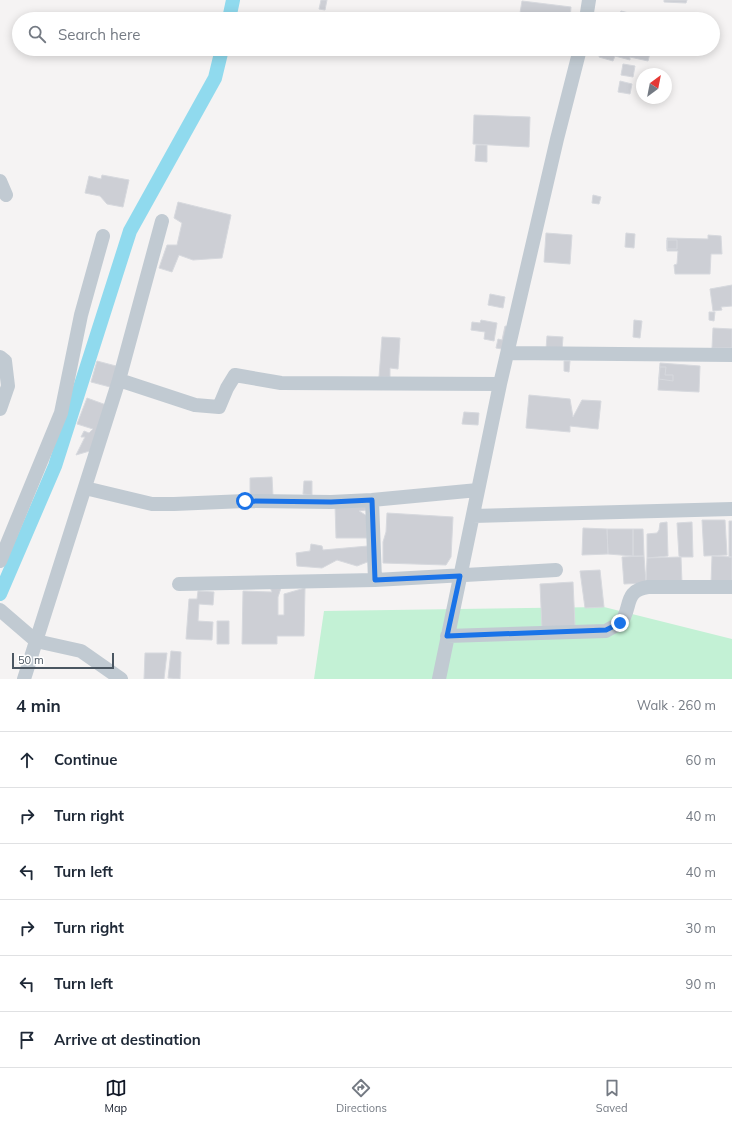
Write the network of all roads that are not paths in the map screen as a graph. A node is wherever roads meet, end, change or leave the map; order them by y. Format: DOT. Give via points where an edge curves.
graph roads {
  1 [pos="589,0"];
  2 [pos="587,12"];
  3 [pos="578,56"];
  4 [pos="0,181"];
  5 [pos="6,195"];
  6 [pos="162,221"];
  7 [pos="103,236"];
  8 [pos="508,353"];
  9 [pos="732,355"];
  10 [pos="0,357"];
  11 [pos="119,380"];
  12 [pos="500,384"];
  13 [pos="0,409"];
  14 [pos="85,488"];
  15 [pos="478,490"];
  16 [pos="372,500"];
  17 [pos="732,509"];
  18 [pos="473,516"];
  19 [pos="0,561"];
  20 [pos="556,570"];
  21 [pos="460,576"];
  22 [pos="375,580"];
  23 [pos="179,584"];
  24 [pos="732,586"];
  25 [pos="0,610"];
  26 [pos="447,636"];
  27 [pos="36,641"];
  28 [pos="24,679"];
  29 [pos="121,679"];
  30 [pos="439,679"];
  1 -- 2 [label="street"];
  3 -- 8 [label="street"];
  4 -- 5 [label="street"];
  6 -- 11 [label="street"];
  7 -- 19 [label="street" via="81,315 61,413"];
  8 -- 9 [label="street"];
  8 -- 12 [label="street"];
  10 -- 13 [label="street" via="5,361 8,386"];
  11 -- 12 [label="street" via="195,405 220,407 235,375 281,383"];
  11 -- 14 [label="street"];
  12 -- 15 [label="street"];
  14 -- 16 [label="street" via="152,504"];
  14 -- 27 [label="street"];
  15 -- 16 [label="street"];
  15 -- 18 [label="street"];
  16 -- 22 [label="street"];
  17 -- 18 [label="street"];
  18 -- 21 [label="street"];
  20 -- 21 [label="street"];
  21 -- 22 [label="street"];
  21 -- 26 [label="street"];
  22 -- 23 [label="street"];
  24 -- 26 [label="street" via="639,589 632,595 620,623 606,630"];
  25 -- 27 [label="street"];
  26 -- 30 [label="street"];
  27 -- 28 [label="street"];
  27 -- 29 [label="street" via="81,651"];
}
